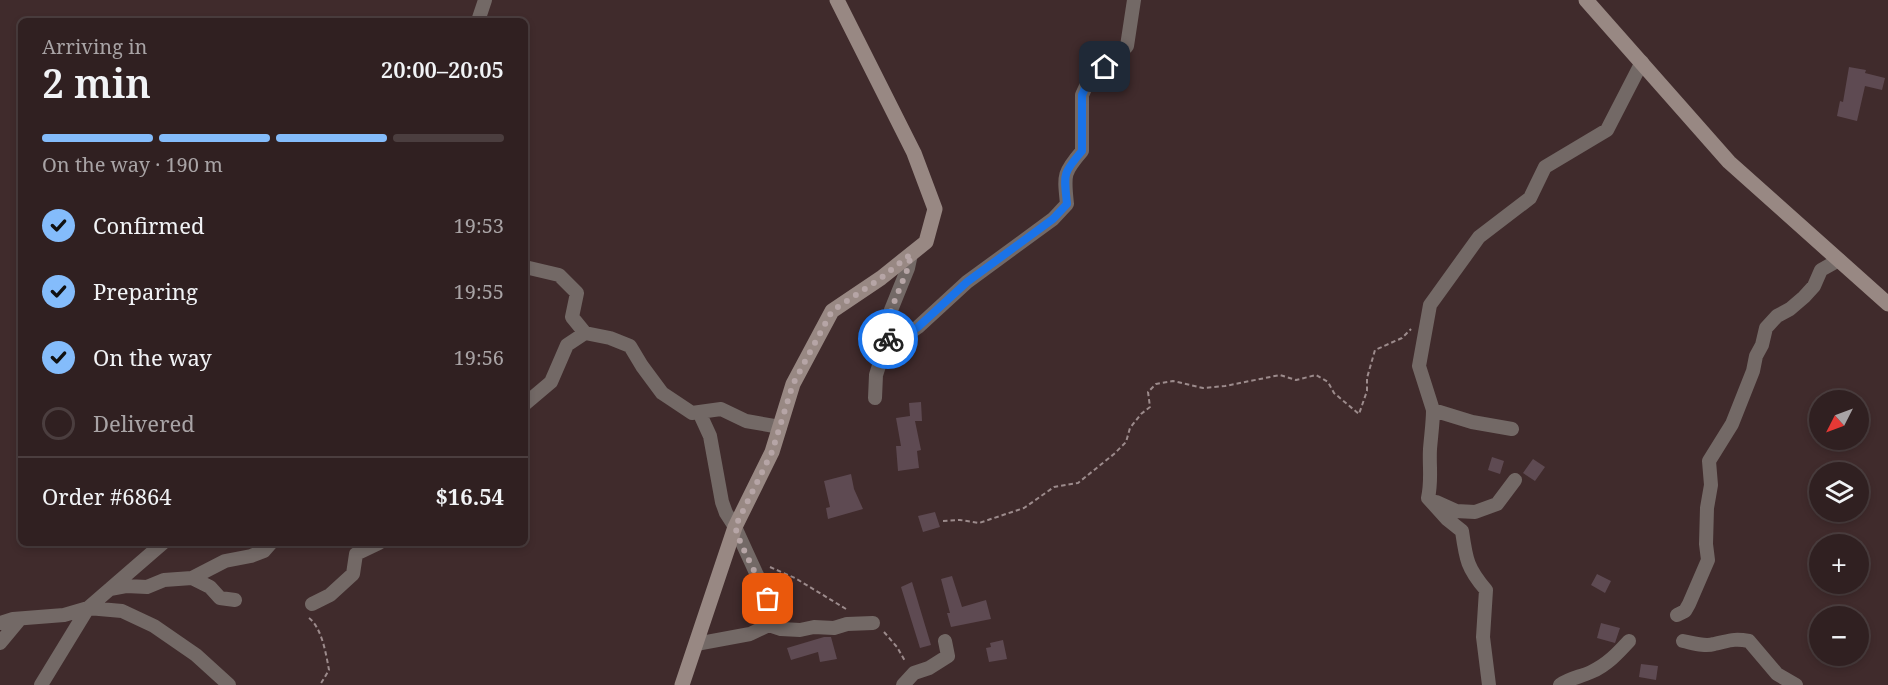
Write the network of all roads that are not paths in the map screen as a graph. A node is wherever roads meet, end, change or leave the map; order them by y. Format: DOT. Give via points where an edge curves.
graph roads {
  1 [pos="485,0"];
  2 [pos="837,0"];
  3 [pos="1134,0"];
  4 [pos="1587,0"];
  5 [pos="479,18"];
  6 [pos="1642,62"];
  7 [pos="911,254"];
  8 [pos="1839,260"];
  9 [pos="528,268"];
  10 [pos="1888,304"];
  11 [pos="585,333"];
  12 [pos="885,350"];
  13 [pos="875,398"];
  14 [pos="528,401"];
  15 [pos="1433,410"];
  16 [pos="699,412"];
  17 [pos="780,427"];
  18 [pos="1512,429"];
  19 [pos="1515,480"];
  20 [pos="1428,498"];
  21 [pos="735,527"];
  22 [pos="160,546"];
  23 [pos="268,546"];
  24 [pos="373,546"];
  25 [pos="192,578"];
  26 [pos="110,589"];
  27 [pos="235,600"];
  28 [pos="88,608"];
  29 [pos="309,610"];
  30 [pos="1677,615"];
  31 [pos="20,619"];
  32 [pos="0,623"];
  33 [pos="873,624"];
  34 [pos="769,625"];
  35 [pos="945,641"];
  36 [pos="1629,641"];
  37 [pos="1683,641"];
  38 [pos="0,643"];
  39 [pos="696,644"];
  40 [pos="41,685"];
  41 [pos="229,685"];
  42 [pos="682,685"];
  43 [pos="903,685"];
  44 [pos="1489,685"];
  45 [pos="1560,685"];
  46 [pos="1796,685"];
  1 -- 5 [label="street"];
  2 -- 7 [label="street" via="914,153 934,209 926,242"];
  3 -- 12 [label="street" via="1127,46 1088,82 1082,95 1082,151 1067,168 1067,204"];
  4 -- 6 [label="street"];
  6 -- 8 [label="street" via="1729,162"];
  6 -- 15 [label="street" via="1607,130 1545,167 1530,198 1479,237 1430,305 1419,366"];
  7 -- 12 [label="street" via="891,310"];
  7 -- 17 [label="street" via="832,311 793,384"];
  8 -- 10 [label="street"];
  8 -- 30 [label="street" via="1821,270 1804,297 1766,328 1732,424 1709,461 1708,560 1689,604"];
  9 -- 11 [label="street" via="559,275 577,293 572,317"];
  11 -- 14 [label="street" via="567,345 551,382"];
  11 -- 16 [label="street" via="630,346 662,393 692,413"];
  12 -- 13 [label="street" via="876,375"];
  15 -- 18 [label="street"];
  15 -- 20 [label="street" via="1432,482"];
  16 -- 17 [label="street" via="721,409 746,421"];
  16 -- 21 [label="street" via="710,436 722,502"];
  17 -- 21 [label="street"];
  19 -- 20 [label="street" via="1497,504 1474,512 1456,511"];
  20 -- 44 [label="street" via="1462,531 1472,575 1486,590 1483,638"];
  21 -- 34 [label="street" via="768,599 764,611"];
  21 -- 39 [label="street"];
  22 -- 26 [label="street"];
  23 -- 25 [label="street"];
  24 -- 29 [label="street" via="356,554 353,574"];
  25 -- 26 [label="street"];
  25 -- 27 [label="street" via="210,586 220,598"];
  26 -- 28 [label="street"];
  28 -- 31 [label="street" via="64,615"];
  28 -- 40 [label="street"];
  28 -- 41 [label="street" via="122,611 154,626 196,655"];
  31 -- 32 [label="street"];
  31 -- 38 [label="street"];
  33 -- 34 [label="street" via="800,630"];
  34 -- 39 [label="street" via="750,634"];
  35 -- 43 [label="street" via="948,656 914,673"];
  36 -- 45 [label="street" via="1613,658"];
  37 -- 46 [label="street" via="1713,645 1736,639 1749,641 1777,674"];
  39 -- 42 [label="street"];
}
